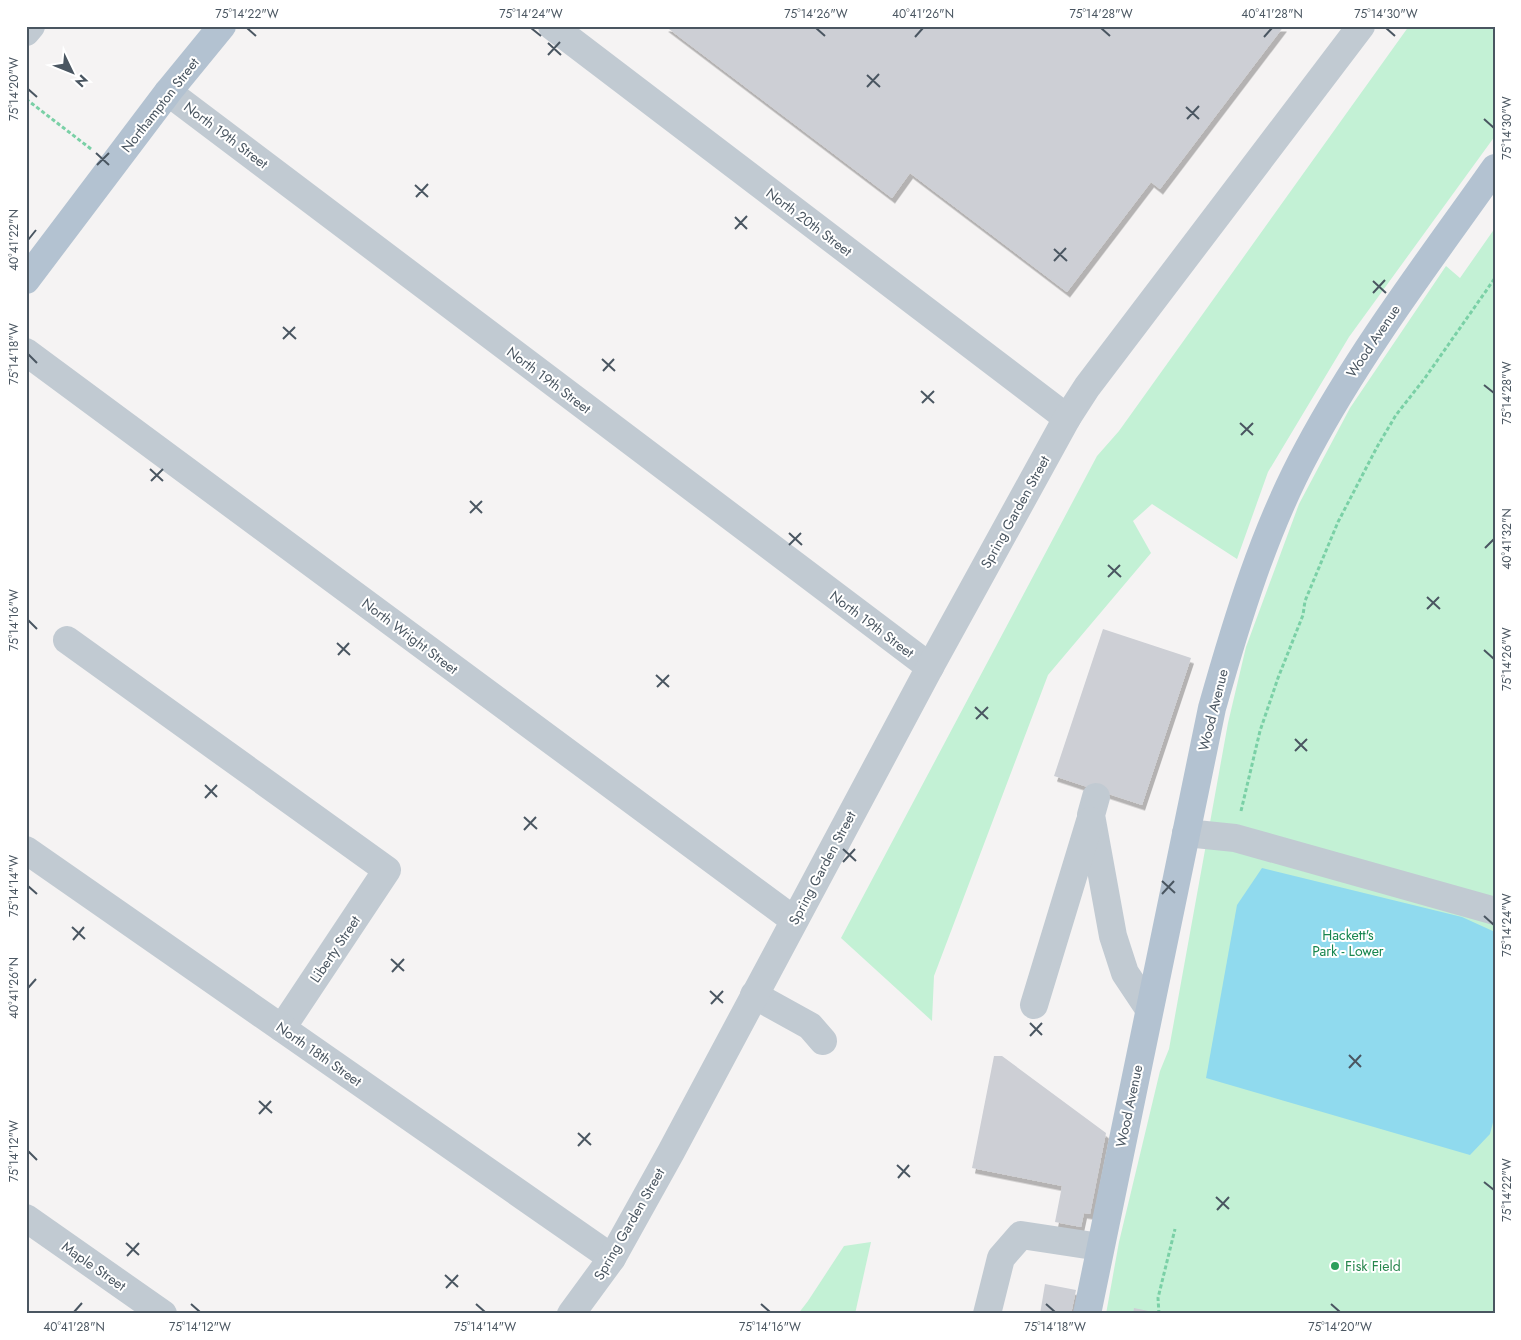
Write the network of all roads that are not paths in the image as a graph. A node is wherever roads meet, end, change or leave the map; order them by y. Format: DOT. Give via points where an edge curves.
graph roads {
  1 [pos="31,26"];
  2 [pos="222,26"];
  3 [pos="552,26"];
  4 [pos="1361,26"];
  5 [pos="26,32"];
  6 [pos="168,92"];
  7 [pos="1495,168"];
  8 [pos="26,280"];
  9 [pos="26,352"];
  10 [pos="1067,418"];
  11 [pos="67,640"];
  12 [pos="930,667"];
  13 [pos="1186,833"];
  14 [pos="26,850"];
  15 [pos="1495,911"];
  16 [pos="794,920"];
  17 [pos="754,995"];
  18 [pos="1034,1005"];
  19 [pos="1149,1009"];
  20 [pos="282,1028"];
  21 [pos="823,1041"];
  22 [pos="26,1218"];
  23 [pos="1100,1247"];
  24 [pos="612,1258"];
  25 [pos="163,1314"];
  26 [pos="571,1314"];
  27 [pos="988,1314"];
  28 [pos="1087,1314"];
  1 -- 5 [label="street"];
  2 -- 6 [label="main road, Northampton Street"];
  3 -- 10 [label="street, North 20th Street"];
  4 -- 10 [label="street, Spring Garden Street" via="1087,387"];
  6 -- 8 [label="main road, Northampton Street"];
  6 -- 12 [label="street, North 19th Street"];
  7 -- 13 [label="main road, Wood Avenue" via="1343,387 1279,508 1226,656"];
  9 -- 16 [label="street, North Wright Street"];
  10 -- 12 [label="street, Spring Garden Street"];
  11 -- 20 [label="street, Liberty Street" via="387,870"];
  12 -- 16 [label="street, Spring Garden Street"];
  13 -- 15 [label="street" via="1235,838"];
  13 -- 19 [label="main road, Wood Avenue"];
  14 -- 20 [label="street, North 18th Street"];
  16 -- 17 [label="street, Spring Garden Street"];
  17 -- 21 [label="street" via="810,1026"];
  17 -- 24 [label="street, Spring Garden Street"];
  18 -- 19 [label="street" via="1094,806 1113,936 1126,974"];
  19 -- 23 [label="main road, Wood Avenue"];
  20 -- 24 [label="street, North 18th Street"];
  22 -- 25 [label="street, Maple Street"];
  23 -- 27 [label="street" via="1021,1235 1002,1258"];
  23 -- 28 [label="main road, Wood Avenue"];
  24 -- 26 [label="street, Spring Garden Street"];
}
